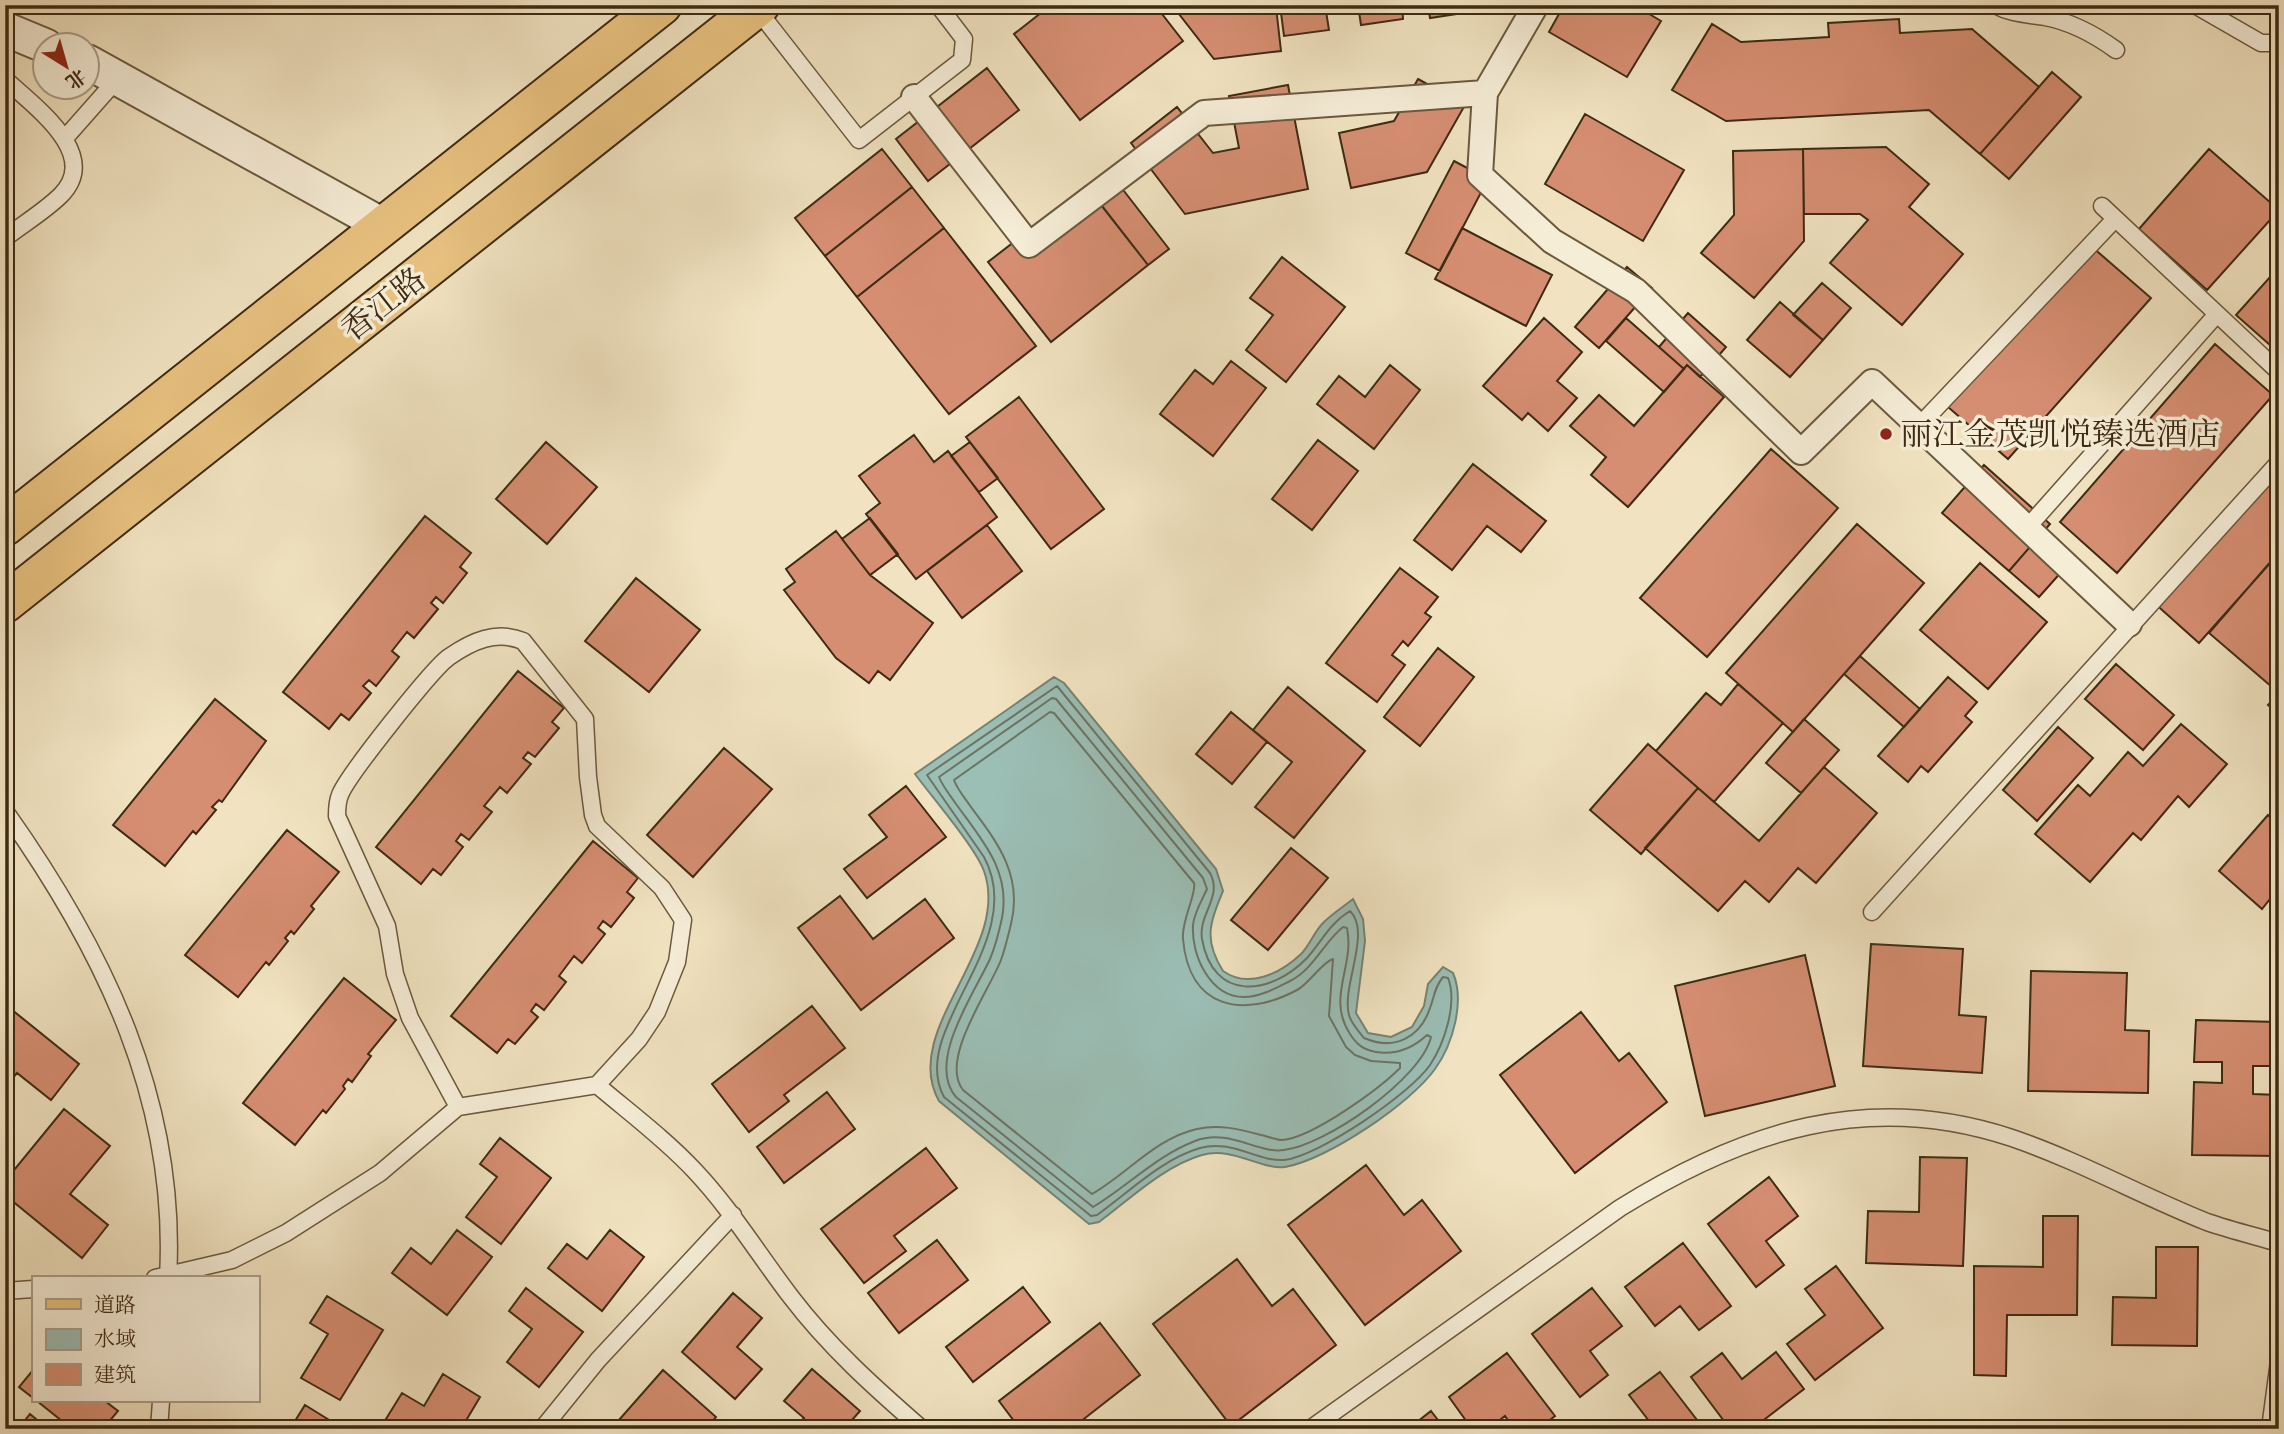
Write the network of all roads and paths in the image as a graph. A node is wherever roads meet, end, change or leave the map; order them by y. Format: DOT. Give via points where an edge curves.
graph roads {
  1 [pos="662,5"];
  2 [pos="938,5"];
  3 [pos="1536,5"];
  4 [pos="1995,5"];
  5 [pos="2196,5"];
  6 [pos="758,7"];
  7 [pos="5,29"];
  8 [pos="32,40"];
  9 [pos="2279,43"];
  10 [pos="2116,50"];
  11 [pos="102,69"];
  12 [pos="119,77"];
  13 [pos="5,79"];
  14 [pos="1485,93"];
  15 [pos="914,97"];
  16 [pos="66,137"];
  17 [pos="2102,206"];
  18 [pos="2115,219"];
  19 [pos="384,226"];
  20 [pos="5,238"];
  21 [pos="2217,314"];
  22 [pos="2279,372"];
  23 [pos="1919,426"];
  24 [pos="2279,462"];
  25 [pos="5,526"];
  26 [pos="2027,528"];
  27 [pos="5,603"];
  28 [pos="2129,624"];
  29 [pos="5,687"];
  30 [pos="5,722"];
  31 [pos="5,811"];
  32 [pos="1872,912"];
  33 [pos="597,1086"];
  34 [pos="458,1107"];
  35 [pos="733,1215"];
  36 [pos="2279,1242"];
  37 [pos="164,1276"];
  38 [pos="172,1276"];
  39 [pos="32,1289"];
  40 [pos="5,1291"];
  41 [pos="2279,1361"];
  42 [pos="161,1402"];
  43 [pos="159,1429"];
  44 [pos="542,1429"];
  45 [pos="922,1429"];
  46 [pos="1310,1429"];
  47 [pos="2270,1429"];
  1 -- 19 [label="main road, 香江路"];
  2 -- 15 [label="lane" via="964,39 961,60"];
  3 -- 14 [label="street"];
  4 -- 10 [label="lane" via="2073,25"];
  5 -- 9 [label="lane" via="2261,43"];
  6 -- 15 [label="lane" via="859,140"];
  6 -- 27 [label="main road, 香江路"];
  7 -- 8 [label="street"];
  11 -- 12 [label="street"];
  12 -- 16 [label="lane"];
  12 -- 19 [label="street"];
  13 -- 16 [label="lane"];
  14 -- 15 [label="street" via="1204,113 1029,246"];
  14 -- 23 [label="street" via="1480,175 1552,241 1636,291 1801,452 1872,382"];
  16 -- 20 [label="lane" via="73,162 62,194"];
  17 -- 18 [label="lane"];
  18 -- 21 [label="lane"];
  18 -- 23 [label="lane"];
  19 -- 25 [label="main road, 香江路"];
  21 -- 22 [label="lane"];
  21 -- 26 [label="lane"];
  23 -- 26 [label="street"];
  24 -- 28 [label="lane"];
  26 -- 28 [label="street"];
  28 -- 32 [label="lane"];
  29 -- 30 [label="lane"];
  31 -- 37 [label="lane" via="68,908 138,1054 169,1195"];
  33 -- 34 [label="lane"];
  33 -- 34 [label="lane" via="657,1012 677,962 683,920 663,888 597,826 585,719 573,700 523,641 489,637 446,659 351,774 337,805 337,816 387,926 395,974 410,1018"];
  33 -- 35 [label="lane" via="668,1144"];
  34 -- 38 [label="lane" via="380,1173 286,1233 232,1260"];
  35 -- 44 [label="lane" via="623,1332"];
  35 -- 45 [label="lane" via="823,1335"];
  36 -- 46 [label="lane" via="2209,1222 2048,1152 1980,1128 1911,1117 1843,1118 1749,1143 1660,1183"];
  39 -- 40 [label="lane"];
  41 -- 47 [label="lane"];
  42 -- 43 [label="lane"];
}
